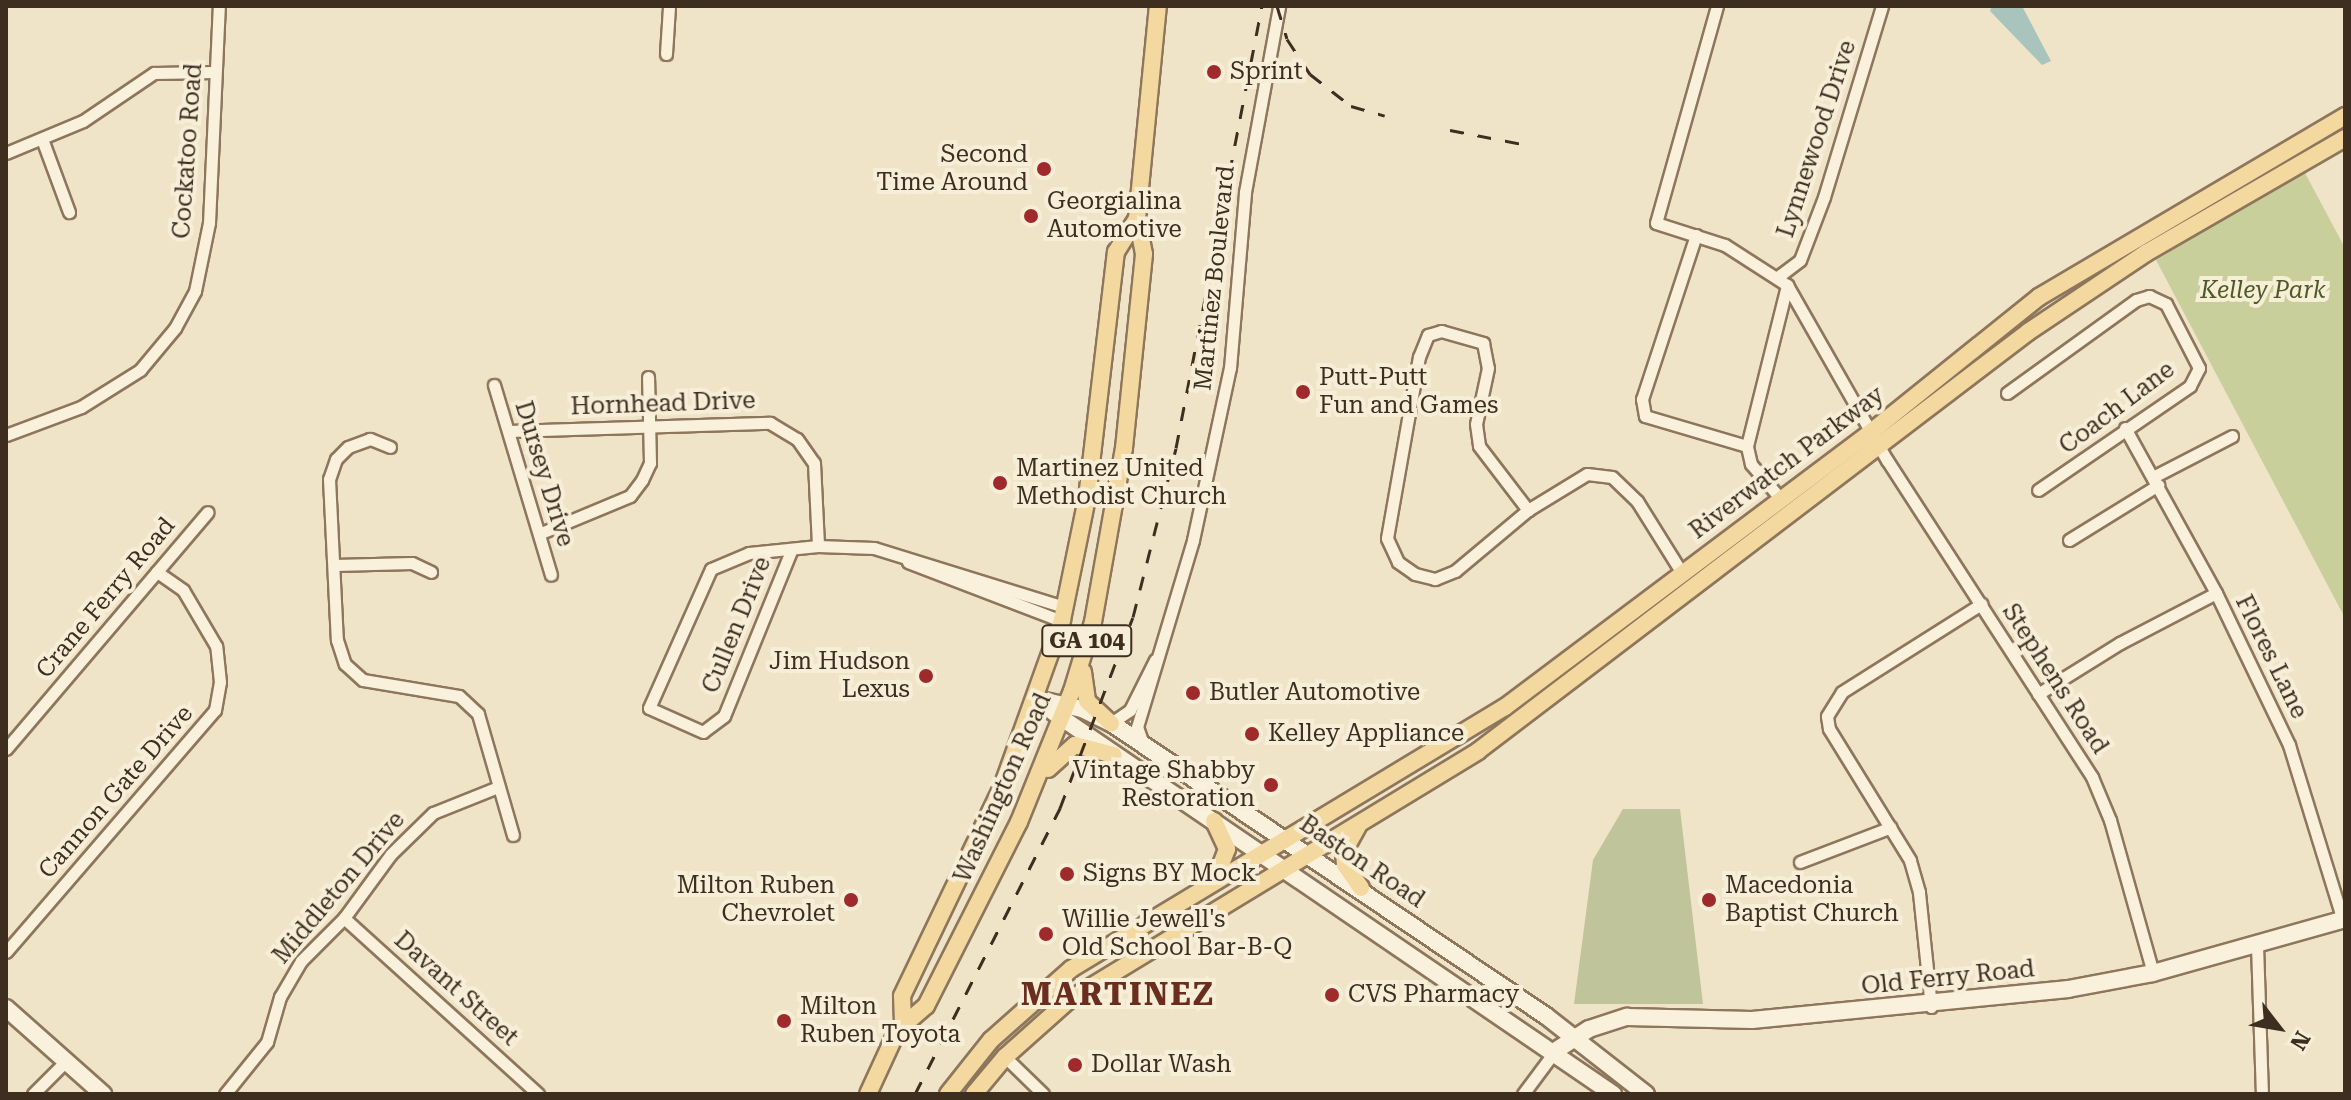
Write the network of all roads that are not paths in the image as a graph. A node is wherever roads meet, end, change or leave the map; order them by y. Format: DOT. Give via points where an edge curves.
graph roads {
  1 [pos="219,6"];
  2 [pos="669,6"];
  3 [pos="1158,6"];
  4 [pos="1279,6"];
  5 [pos="1717,6"];
  6 [pos="1882,6"];
  7 [pos="666,54"];
  8 [pos="215,72"];
  9 [pos="2345,116"];
  10 [pos="2345,138"];
  11 [pos="42,139"];
  12 [pos="6,153"];
  13 [pos="69,212"];
  14 [pos="1137,219"];
  15 [pos="1696,235"];
  16 [pos="1783,280"];
  17 [pos="648,377"];
  18 [pos="494,385"];
  19 [pos="2007,393"];
  20 [pos="6,420"];
  21 [pos="649,425"];
  22 [pos="2125,428"];
  23 [pos="509,431"];
  24 [pos="1871,432"];
  25 [pos="8,434"];
  26 [pos="2232,436"];
  27 [pos="1747,446"];
  28 [pos="390,447"];
  29 [pos="1880,447"];
  30 [pos="2155,481"];
  31 [pos="2038,490"];
  32 [pos="1780,498"];
  33 [pos="1528,510"];
  34 [pos="208,512"];
  35 [pos="541,533"];
  36 [pos="2069,540"];
  37 [pos="818,546"];
  38 [pos="791,551"];
  39 [pos="335,565"];
  40 [pos="157,572"];
  41 [pos="431,572"];
  42 [pos="1682,573"];
  43 [pos="551,575"];
  44 [pos="2216,593"];
  45 [pos="1981,604"];
  46 [pos="1063,614"];
  47 [pos="1163,646"];
  48 [pos="1082,659"];
  49 [pos="2038,694"];
  50 [pos="1036,699"];
  51 [pos="1064,712"];
  52 [pos="1111,723"];
  53 [pos="1143,744"];
  54 [pos="6,749"];
  55 [pos="1114,755"];
  56 [pos="1037,782"];
  57 [pos="498,787"];
  58 [pos="1214,821"];
  59 [pos="1359,824"];
  60 [pos="1891,827"];
  61 [pos="513,835"];
  62 [pos="1284,839"];
  63 [pos="1260,853"];
  64 [pos="1309,856"];
  65 [pos="1800,862"];
  66 [pos="1285,871"];
  67 [pos="1212,883"];
  68 [pos="1361,888"];
  69 [pos="344,918"];
  70 [pos="2344,920"];
  71 [pos="2257,945"];
  72 [pos="6,952"];
  73 [pos="1084,960"];
  74 [pos="2153,973"];
  75 [pos="1097,980"];
  76 [pos="1931,1007"];
  77 [pos="6,1008"];
  78 [pos="903,1023"];
  79 [pos="1574,1038"];
  80 [pos="1555,1051"];
  81 [pos="1005,1057"];
  82 [pos="65,1062"];
  83 [pos="33,1094"];
  84 [pos="103,1094"];
  85 [pos="225,1094"];
  86 [pos="538,1094"];
  87 [pos="868,1094"];
  88 [pos="948,1094"];
  89 [pos="974,1094"];
  90 [pos="1043,1094"];
  91 [pos="1523,1094"];
  92 [pos="1613,1094"];
  93 [pos="1646,1094"];
  94 [pos="2262,1094"];
  1 -- 8 [label="street, Cockatoo Road"];
  2 -- 7 [label="street"];
  3 -- 14 [label="main road, Washington Road / GA 104"];
  4 -- 47 [label="street, Martinez Boulevard" via="1245,192 1230,368 1193,540"];
  5 -- 15 [label="street" via="1656,223"];
  6 -- 16 [label="street, Lynnewood Drive" via="1824,197 1800,260"];
  8 -- 11 [label="street" via="154,73 106,109"];
  8 -- 25 [label="street, Cockatoo Road" via="209,223 195,291 175,328 140,370 100,398"];
  9 -- 24 [label="main road, Riverwatch Parkway" via="2039,297"];
  10 -- 29 [label="main road, Riverwatch Parkway" via="2146,253 2028,332"];
  11 -- 12 [label="street"];
  11 -- 13 [label="street"];
  14 -- 46 [label="main road, Washington Road / GA 104" via="1116,252 1087,498"];
  14 -- 48 [label="main road, Washington Road / GA 104" via="1144,254 1117,501"];
  15 -- 16 [label="street" via="1750,257"];
  15 -- 27 [label="street" via="1642,399 1645,416"];
  16 -- 24 [label="street, Stephens Road"];
  16 -- 27 [label="street, Lynnewood Drive"];
  17 -- 21 [label="street"];
  18 -- 23 [label="street, Dursey Drive"];
  19 -- 22 [label="street, Coach Lane" via="2136,300 2149,296 2166,304 2199,368 2190,386"];
  20 -- 25 [label="street"];
  21 -- 23 [label="street, Hornhead Drive"];
  21 -- 35 [label="street" via="650,463 630,496"];
  21 -- 37 [label="street, Hornhead Drive" via="770,423 797,439 814,463"];
  22 -- 30 [label="street, Flores Lane"];
  22 -- 31 [label="street, Coach Lane"];
  23 -- 35 [label="street, Dursey Drive"];
  24 -- 29 [label="street, Stephens Road"];
  24 -- 32 [label="main road, Riverwatch Parkway"];
  26 -- 30 [label="street"];
  27 -- 32 [label="street" via="1751,464"];
  28 -- 39 [label="street" via="370,439 336,459 329,479"];
  29 -- 45 [label="street, Stephens Road"];
  29 -- 59 [label="main road, Riverwatch Parkway" via="1517,724"];
  30 -- 36 [label="street"];
  30 -- 44 [label="street, Flores Lane"];
  32 -- 42 [label="main road, Riverwatch Parkway"];
  33 -- 33 [label="street" via="1479,446 1476,424 1488,368 1483,343 1441,331 1428,335 1399,446 1389,519 1387,538 1398,562 1435,579 1455,571"];
  33 -- 42 [label="street" via="1587,474 1612,477 1637,501"];
  34 -- 40 [label="street, Crane Ferry Road"];
  35 -- 43 [label="street, Dursey Drive"];
  37 -- 38 [label="street"];
  37 -- 46 [label="street" via="874,548"];
  38 -- 38 [label="street, Cullen Drive" via="724,716 703,732 649,708 711,569 749,553"];
  39 -- 41 [label="street" via="412,563"];
  39 -- 57 [label="street" via="337,640 345,664 363,680 459,696 478,714"];
  40 -- 54 [label="street, Crane Ferry Road"];
  40 -- 72 [label="street, Cannon Gate Drive" via="183,590 216,646 220,682 215,710"];
  42 -- 62 [label="main road, Riverwatch Parkway" via="1505,707"];
  44 -- 49 [label="street"];
  44 -- 70 [label="street, Flores Lane" via="2289,745"];
  45 -- 49 [label="street, Stephens Road"];
  45 -- 60 [label="street" via="1831,702 1829,729"];
  46 -- 50 [label="main road, Washington Road / GA 104"];
  47 -- 52 [label="street, Martinez Boulevard" via="1130,710"];
  47 -- 53 [label="street, Martinez Boulevard" via="1137,727"];
  48 -- 51 [label="main road, Washington Road / GA 104"];
  48 -- 52 [label="main road" via="1084,696"];
  49 -- 74 [label="street, Stephens Road" via="2102,799"];
  50 -- 51 [label="main road, Baston Road"];
  50 -- 78 [label="main road, Washington Road / GA 104" via="1002,787 902,996"];
  51 -- 52 [label="main road, Baston Road"];
  51 -- 55 [label="main road"];
  51 -- 56 [label="main road, Washington Road / GA 104"];
  52 -- 53 [label="main road, Baston Road"];
  53 -- 62 [label="main road, Baston Road"];
  55 -- 56 [label="main road" via="1068,747"];
  55 -- 58 [label="main road"];
  56 -- 78 [label="main road, Washington Road / GA 104" via="926,1006"];
  57 -- 61 [label="street"];
  57 -- 69 [label="street, Middleton Drive" via="433,813 391,854"];
  58 -- 63 [label="main road"];
  58 -- 67 [label="main road" via="1227,851"];
  59 -- 64 [label="main road, Riverwatch Parkway"];
  59 -- 68 [label="main road" via="1344,851 1345,865"];
  60 -- 65 [label="street"];
  60 -- 76 [label="street" via="1916,876"];
  62 -- 63 [label="main road, Riverwatch Parkway"];
  62 -- 64 [label="main road, Baston Road"];
  63 -- 66 [label="main road"];
  63 -- 67 [label="main road, Riverwatch Parkway"];
  64 -- 66 [label="main road, Riverwatch Parkway"];
  64 -- 68 [label="main road, Baston Road"];
  66 -- 75 [label="main road, Riverwatch Parkway"];
  66 -- 80 [label="main road"];
  67 -- 73 [label="main road, Riverwatch Parkway"];
  68 -- 79 [label="main road, Baston Road"];
  69 -- 85 [label="street, Middleton Drive" via="301,961 280,997 267,1042"];
  69 -- 86 [label="street, Davant Street"];
  70 -- 71 [label="main road, Old Ferry Road"];
  71 -- 74 [label="main road, Old Ferry Road"];
  71 -- 94 [label="street"];
  73 -- 75 [label="main road"];
  73 -- 88 [label="main road, Riverwatch Parkway" via="1016,1014"];
  74 -- 76 [label="main road, Old Ferry Road"];
  75 -- 81 [label="main road, Riverwatch Parkway"];
  76 -- 79 [label="main road, Old Ferry Road" via="1752,1020 1627,1017"];
  77 -- 82 [label="main road"];
  78 -- 87 [label="main road, Washington Road / GA 104"];
  79 -- 80 [label="main road, Old Ferry Road"];
  79 -- 93 [label="main road, Baston Road"];
  80 -- 91 [label="street"];
  80 -- 92 [label="main road"];
  81 -- 89 [label="main road, Riverwatch Parkway"];
  81 -- 90 [label="street"];
  82 -- 83 [label="street"];
  82 -- 84 [label="main road"];
}
